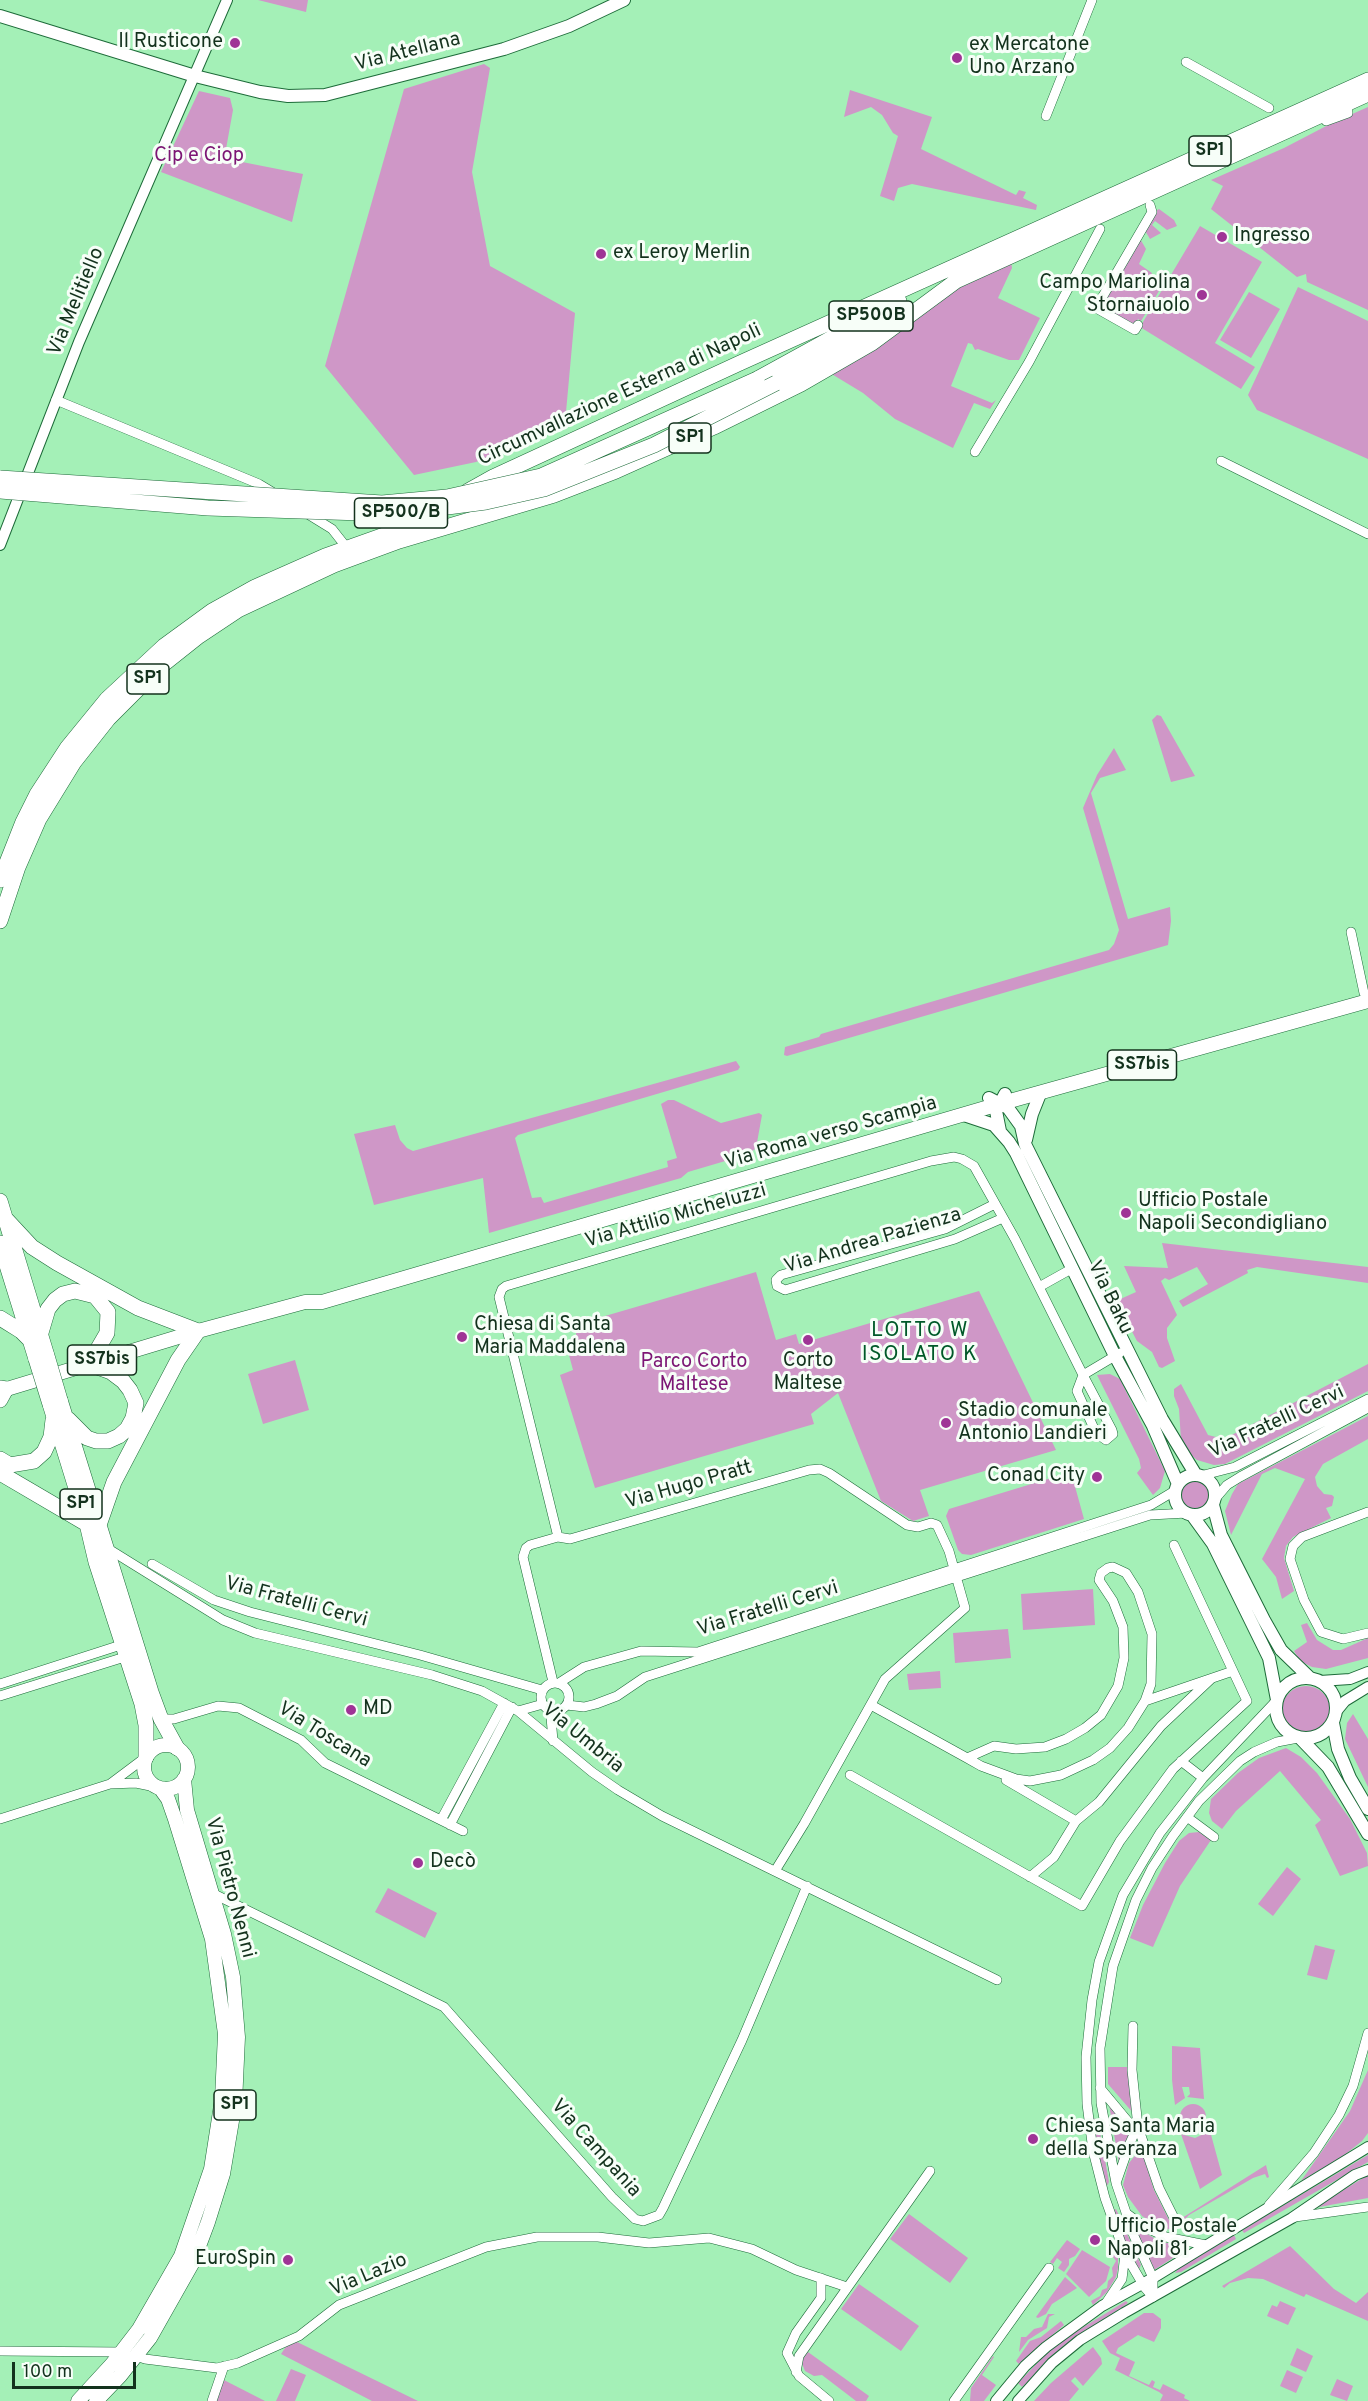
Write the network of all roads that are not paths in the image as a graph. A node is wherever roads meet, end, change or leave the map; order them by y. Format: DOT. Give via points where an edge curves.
graph roads {
  1 [pos="227,0"];
  2 [pos="624,0"];
  3 [pos="1092,0"];
  4 [pos="0,16"];
  5 [pos="1186,62"];
  6 [pos="195,76"];
  7 [pos="1368,80"];
  8 [pos="1368,94"];
  9 [pos="1347,103"];
  10 [pos="1269,108"];
  11 [pos="1046,116"];
  12 [pos="1326,121"];
  13 [pos="1150,205"];
  14 [pos="1100,229"];
  15 [pos="986,254"];
  16 [pos="956,281"];
  17 [pos="1138,326"];
  18 [pos="757,379"];
  19 [pos="776,383"];
  20 [pos="56,400"];
  21 [pos="975,452"];
  22 [pos="1221,461"];
  23 [pos="0,478"];
  24 [pos="0,491"];
  25 [pos="1368,534"];
  26 [pos="0,545"];
  27 [pos="347,548"];
  28 [pos="0,880"];
  29 [pos="0,921"];
  30 [pos="1351,933"];
  31 [pos="1367,997"];
  32 [pos="1040,1094"];
  33 [pos="998,1098"];
  34 [pos="964,1115"];
  35 [pos="1000,1131"];
  36 [pos="1025,1144"];
  37 [pos="0,1201"];
  38 [pos="995,1203"];
  39 [pos="5,1218"];
  40 [pos="1003,1218"];
  41 [pos="0,1243"];
  42 [pos="1072,1268"];
  43 [pos="1039,1287"];
  44 [pos="305,1302"];
  45 [pos="0,1318"];
  46 [pos="198,1331"];
  47 [pos="35,1339"];
  48 [pos="1128,1349"];
  49 [pos="1115,1356"];
  50 [pos="89,1364"];
  51 [pos="1083,1375"];
  52 [pos="1,1392"];
  53 [pos="1368,1399"];
  54 [pos="1368,1408"];
  55 [pos="57,1409"];
  56 [pos="0,1459"];
  57 [pos="0,1473"];
  58 [pos="1198,1475"];
  59 [pos="1177,1487"];
  60 [pos="1214,1502"];
  61 [pos="1368,1512"];
  62 [pos="1190,1514"];
  63 [pos="93,1524"];
  64 [pos="558,1537"];
  65 [pos="1174,1545"];
  66 [pos="107,1548"];
  67 [pos="152,1563"];
  68 [pos="132,1565"];
  69 [pos="955,1575"];
  70 [pos="116,1576"];
  71 [pos="1368,1633"];
  72 [pos="126,1650"];
  73 [pos="1233,1671"];
  74 [pos="1368,1672"];
  75 [pos="1211,1679"];
  76 [pos="1315,1679"];
  77 [pos="556,1683"];
  78 [pos="0,1684"];
  79 [pos="1368,1687"];
  80 [pos="543,1690"];
  81 [pos="0,1696"];
  82 [pos="1145,1701"];
  83 [pos="1277,1701"];
  84 [pos="543,1704"];
  85 [pos="567,1705"];
  86 [pos="871,1705"];
  87 [pos="511,1707"];
  88 [pos="554,1711"];
  89 [pos="1335,1718"];
  90 [pos="161,1719"];
  91 [pos="1299,1738"];
  92 [pos="553,1741"];
  93 [pos="177,1748"];
  94 [pos="146,1757"];
  95 [pos="968,1758"];
  96 [pos="1181,1761"];
  97 [pos="981,1766"];
  98 [pos="850,1774"];
  99 [pos="1203,1778"];
  100 [pos="184,1779"];
  101 [pos="110,1784"];
  102 [pos="160,1788"];
  103 [pos="1368,1809"];
  104 [pos="1187,1817"];
  105 [pos="0,1819"];
  106 [pos="1076,1821"];
  107 [pos="446,1823"];
  108 [pos="463,1831"];
  109 [pos="1368,1834"];
  110 [pos="1214,1837"];
  111 [pos="775,1871"];
  112 [pos="1030,1877"];
  113 [pos="807,1886"];
  114 [pos="212,1893"];
  115 [pos="1123,1895"];
  116 [pos="1136,1900"];
  117 [pos="997,1980"];
  118 [pos="1133,2026"];
  119 [pos="1368,2033"];
  120 [pos="1100,2088"];
  121 [pos="1101,2103"];
  122 [pos="1087,2104"];
  123 [pos="1139,2129"];
  124 [pos="1368,2147"];
  125 [pos="1368,2170"];
  126 [pos="930,2171"];
  127 [pos="1116,2182"];
  128 [pos="1119,2194"];
  129 [pos="1105,2198"];
  130 [pos="1368,2207"];
  131 [pos="1265,2209"];
  132 [pos="1126,2213"];
  133 [pos="1173,2216"];
  134 [pos="1292,2218"];
  135 [pos="1206,2245"];
  136 [pos="1125,2254"];
  137 [pos="1049,2268"];
  138 [pos="821,2278"];
  139 [pos="1153,2278"];
  140 [pos="1142,2283"];
  141 [pos="847,2287"];
  142 [pos="1153,2297"];
  143 [pos="821,2298"];
  144 [pos="839,2298"];
  145 [pos="1102,2306"];
  146 [pos="0,2351"];
  147 [pos="129,2354"];
  148 [pos="224,2366"];
  149 [pos="796,2372"];
  150 [pos="78,2401"];
  151 [pos="96,2401"];
  152 [pos="212,2401"];
  153 [pos="829,2401"];
  154 [pos="954,2401"];
  155 [pos="996,2401"];
  156 [pos="1018,2401"];
  1 -- 6 [label="street, Via Melitiello"];
  2 -- 6 [label="main road, Via Atellana" via="569,26 504,49 325,95 260,92"];
  3 -- 11 [label="street"];
  4 -- 6 [label="main road, Via Atellana"];
  5 -- 10 [label="street"];
  6 -- 20 [label="street, Via Melitiello"];
  7 -- 15 [label="highway, Circumvallazione Esterna di Napoli / SP1"];
  8 -- 9 [label="highway, SP1"];
  9 -- 12 [label="street" via="1348,113"];
  9 -- 16 [label="highway, SP1"];
  13 -- 17 [label="street" via="1152,212 1096,308 1135,330"];
  14 -- 21 [label="street" via="1029,362"];
  15 -- 18 [label="highway, SP500B"];
  15 -- 27 [label="highway, Circumvallazione Esterna di Napoli / SP1" via="493,477 401,529"];
  16 -- 19 [label="highway, SP500B"];
  16 -- 29 [label="highway, SP1" via="872,343 714,427 554,495 399,541 334,565 238,610 199,636 160,667 108,719 74,762 39,819"];
  18 -- 23 [label="highway, SP500/B, bridge" via="540,476 447,497 382,503"];
  19 -- 24 [label="highway, SP500/B, bridge" via="654,445 544,489 486,502 393,514 208,508"];
  20 -- 26 [label="street, Via Melitiello"];
  20 -- 27 [label="street" via="259,484 332,529"];
  22 -- 25 [label="street"];
  27 -- 28 [label="highway, Circumvallazione Esterna di Napoli / SP1" via="234,598 164,646 123,682 53,769 23,822"];
  30 -- 31 [label="street"];
  31 -- 32 [label="main road, Via Roma verso Scampia / SS7bis"];
  31 -- 33 [label="main road, Via Roma verso Scampia / SS7bis"];
  32 -- 33 [label="main road, Via Roma verso Scampia / SS7bis"];
  32 -- 36 [label="main road"];
  33 -- 34 [label="main road, Via Roma verso Scampia"];
  33 -- 35 [label="main road" via="996,1118"];
  33 -- 36 [label="main road, Via Baku" via="1015,1115"];
  33 -- 44 [label="main road, Via Roma verso Scampia" via="320,1293"];
  34 -- 35 [label="main road, Via Baku" via="984,1120"];
  34 -- 44 [label="main road, Via Roma verso Scampia" via="322,1302"];
  35 -- 42 [label="main road, Via Baku" via="1016,1152"];
  36 -- 48 [label="main road, Via Baku"];
  37 -- 39 [label="highway, SP1"];
  38 -- 40 [label="street, Via Attilio Micheluzzi"];
  38 -- 40 [label="street, Via Andrea Pazienza" via="945,1229 781,1275 776,1280 777,1287 784,1290 955,1239"];
  38 -- 64 [label="street, Via Attilio Micheluzzi" via="974,1166 962,1159 944,1158 502,1289 499,1297"];
  39 -- 46 [label="highway" via="32,1247 57,1263 138,1308"];
  39 -- 47 [label="highway, SP1"];
  40 -- 43 [label="street, Via Attilio Micheluzzi"];
  41 -- 47 [label="highway, SP1"];
  42 -- 43 [label="street"];
  42 -- 49 [label="main road, Via Baku"];
  43 -- 51 [label="street, Via Attilio Micheluzzi"];
  44 -- 46 [label="main road, Via Roma verso Scampia / SS7bis"];
  45 -- 47 [label="highway"];
  46 -- 50 [label="main road, Via Roma verso Scampia / SS7bis"];
  46 -- 63 [label="highway" via="178,1360"];
  47 -- 50 [label="highway" via="48,1309 63,1294 75,1291 95,1296 108,1312 109,1322 102,1344"];
  47 -- 55 [label="highway, SP1, bridge"];
  48 -- 49 [label="street"];
  48 -- 58 [label="main road, Via Baku" via="1162,1419"];
  49 -- 51 [label="street"];
  49 -- 59 [label="main road, Via Baku" via="1153,1426"];
  50 -- 52 [label="main road, Via Roma verso Scampia / SS7bis"];
  50 -- 55 [label="highway" via="111,1372 130,1390 136,1403 134,1418 127,1429 108,1441 96,1441 87,1438"];
  51 -- 51 [label="street, Via Attilio Micheluzzi" via="1078,1395 1096,1433 1106,1440 1112,1430"];
  53 -- 58 [label="street, Via Fratelli Cervi" via="1235,1467"];
  54 -- 60 [label="street, Via Fratelli Cervi" via="1240,1477 1227,1485"];
  55 -- 56 [label="highway" via="51,1437 34,1461 10,1465"];
  55 -- 63 [label="highway, SP1"];
  57 -- 63 [label="highway"];
  58 -- 59 [label="main road" via="1188,1477"];
  58 -- 60 [label="main road" via="1210,1482"];
  59 -- 62 [label="main road" via="1177,1504"];
  59 -- 69 [label="street, Via Fratelli Cervi" via="1151,1505"];
  60 -- 62 [label="main road" via="1204,1513"];
  60 -- 76 [label="main road" via="1221,1535 1281,1650"];
  61 -- 71 [label="street" via="1302,1537 1293,1546 1290,1559 1304,1600 1321,1632 1343,1639"];
  62 -- 69 [label="street, Via Fratelli Cervi" via="1150,1515"];
  62 -- 83 [label="main road" via="1213,1544 1269,1659"];
  63 -- 66 [label="highway, SP1"];
  63 -- 72 [label="highway, SP1" via="96,1562"];
  64 -- 69 [label="street, Via Hugo Pratt" via="570,1539 820,1469 907,1525 937,1525"];
  64 -- 77 [label="street, Via Hugo Pratt" via="530,1545 523,1557"];
  65 -- 73 [label="street"];
  66 -- 68 [label="street, Via Umbria"];
  66 -- 70 [label="highway, SP1"];
  67 -- 80 [label="street, Via Fratelli Cervi" via="214,1600 241,1609"];
  68 -- 70 [label="street"];
  68 -- 87 [label="street, Via Umbria" via="223,1620 255,1633 432,1675 482,1691"];
  69 -- 77 [label="street, Via Fratelli Cervi" via="698,1652 641,1651 618,1657 584,1667"];
  69 -- 85 [label="street, Via Fratelli Cervi" via="645,1677 617,1696 596,1704"];
  69 -- 86 [label="street" via="965,1608 885,1679"];
  70 -- 90 [label="highway, SP1"];
  72 -- 78 [label="street"];
  72 -- 81 [label="street"];
  72 -- 94 [label="highway, SP1" via="146,1725"];
  73 -- 75 [label="street"];
  73 -- 96 [label="street" via="1247,1701"];
  74 -- 76 [label="street" via="1350,1678"];
  75 -- 82 [label="street"];
  75 -- 106 [label="street" via="1161,1726 1099,1802"];
  76 -- 83 [label="main road" via="1295,1680 1284,1687"];
  76 -- 89 [label="main road" via="1330,1688 1335,1697"];
  77 -- 80 [label="street" via="549,1683"];
  77 -- 85 [label="street" via="568,1691"];
  79 -- 89 [label="street" via="1345,1701"];
  80 -- 84 [label="street"];
  82 -- 95 [label="street" via="1150,1684 1152,1634 1138,1592 1126,1573 1108,1568 1099,1580 1123,1627 1124,1658 1118,1686 1101,1715 1066,1739 1045,1747 994,1746"];
  82 -- 97 [label="street" via="1110,1748 1061,1775 1030,1781"];
  83 -- 91 [label="main road" via="1280,1723"];
  83 -- 99 [label="street"];
  84 -- 87 [label="street"];
  84 -- 88 [label="street"];
  85 -- 88 [label="street"];
  86 -- 95 [label="street"];
  86 -- 111 [label="street"];
  87 -- 92 [label="street, Via Umbria"];
  87 -- 107 [label="street"];
  88 -- 92 [label="street"];
  89 -- 91 [label="main road" via="1321,1735"];
  89 -- 103 [label="main road" via="1338,1749"];
  90 -- 93 [label="highway, SP1"];
  90 -- 107 [label="street, Via Toscana" via="218,1706 239,1707 301,1740 325,1763"];
  91 -- 104 [label="street" via="1277,1742 1240,1761"];
  91 -- 109 [label="main road" via="1328,1767"];
  92 -- 111 [label="street, Via Umbria" via="618,1790 652,1810"];
  93 -- 94 [label="main road" via="156,1747"];
  93 -- 100 [label="main road" via="187,1765"];
  94 -- 101 [label="street"];
  94 -- 102 [label="main road" via="146,1776"];
  95 -- 97 [label="street"];
  96 -- 99 [label="street"];
  96 -- 112 [label="street" via="1120,1841 1082,1906"];
  97 -- 106 [label="street"];
  98 -- 112 [label="street"];
  99 -- 115 [label="street" via="1160,1833"];
  100 -- 102 [label="main road" via="173,1787"];
  100 -- 114 [label="main road, Via Pietro Nenni / SP1" via="188,1810"];
  101 -- 102 [label="street" via="136,1783"];
  101 -- 105 [label="street"];
  102 -- 147 [label="main road, Via Pietro Nenni / SP1" via="175,1819 212,1939 225,2034 222,2099 211,2169 181,2256"];
  104 -- 110 [label="street"];
  104 -- 116 [label="street" via="1158,1858"];
  106 -- 112 [label="street" via="1054,1857"];
  107 -- 108 [label="street, Via Toscana"];
  111 -- 113 [label="street, Via Umbria"];
  113 -- 114 [label="street, Via Campania" via="742,2040 663,2208 659,2215 643,2221 634,2219 612,2198 444,2007"];
  113 -- 117 [label="street, Via Umbria"];
  114 -- 147 [label="main road, Via Pietro Nenni / SP1" via="233,1977 238,2037 235,2103 223,2174 197,2252 150,2338"];
  115 -- 116 [label="street"];
  115 -- 122 [label="street" via="1099,1962 1092,2000 1086,2057"];
  116 -- 120 [label="street" via="1107,1995 1100,2048"];
  118 -- 123 [label="street" via="1132,2070"];
  119 -- 131 [label="street" via="1353,2085 1339,2115 1314,2153"];
  120 -- 121 [label="street"];
  120 -- 123 [label="street" via="1130,2124"];
  121 -- 122 [label="street"];
  121 -- 127 [label="street"];
  122 -- 129 [label="street"];
  123 -- 127 [label="street"];
  123 -- 133 [label="street"];
  124 -- 131 [label="street"];
  125 -- 134 [label="street"];
  126 -- 141 [label="street"];
  127 -- 128 [label="street"];
  128 -- 129 [label="street"];
  128 -- 132 [label="street"];
  129 -- 136 [label="street"];
  130 -- 134 [label="street"];
  131 -- 135 [label="street"];
  132 -- 135 [label="street" via="1166,2237"];
  132 -- 139 [label="street"];
  134 -- 142 [label="street"];
  135 -- 139 [label="street"];
  136 -- 140 [label="street"];
  136 -- 145 [label="street" via="1122,2279"];
  137 -- 154 [label="street"];
  138 -- 141 [label="street, Via Lazio"];
  138 -- 143 [label="street"];
  138 -- 148 [label="street, Via Lazio" via="752,2249 709,2238 649,2243 598,2237 537,2237 486,2247 339,2305 299,2336"];
  139 -- 140 [label="street"];
  139 -- 142 [label="street"];
  140 -- 142 [label="street"];
  140 -- 145 [label="street"];
  141 -- 144 [label="street"];
  142 -- 156 [label="street" via="1066,2350"];
  143 -- 144 [label="street"];
  143 -- 149 [label="street" via="788,2348 788,2358"];
  144 -- 149 [label="street" via="799,2356"];
  145 -- 155 [label="street" via="1046,2347"];
  146 -- 147 [label="street, Via Lazio"];
  147 -- 148 [label="street, Via Lazio" via="145,2360"];
  147 -- 150 [label="main road, Via Pietro Nenni / SP1"];
  147 -- 151 [label="main road, Via Pietro Nenni / SP1" via="120,2376"];
  148 -- 152 [label="street"];
  149 -- 153 [label="street"];
}
